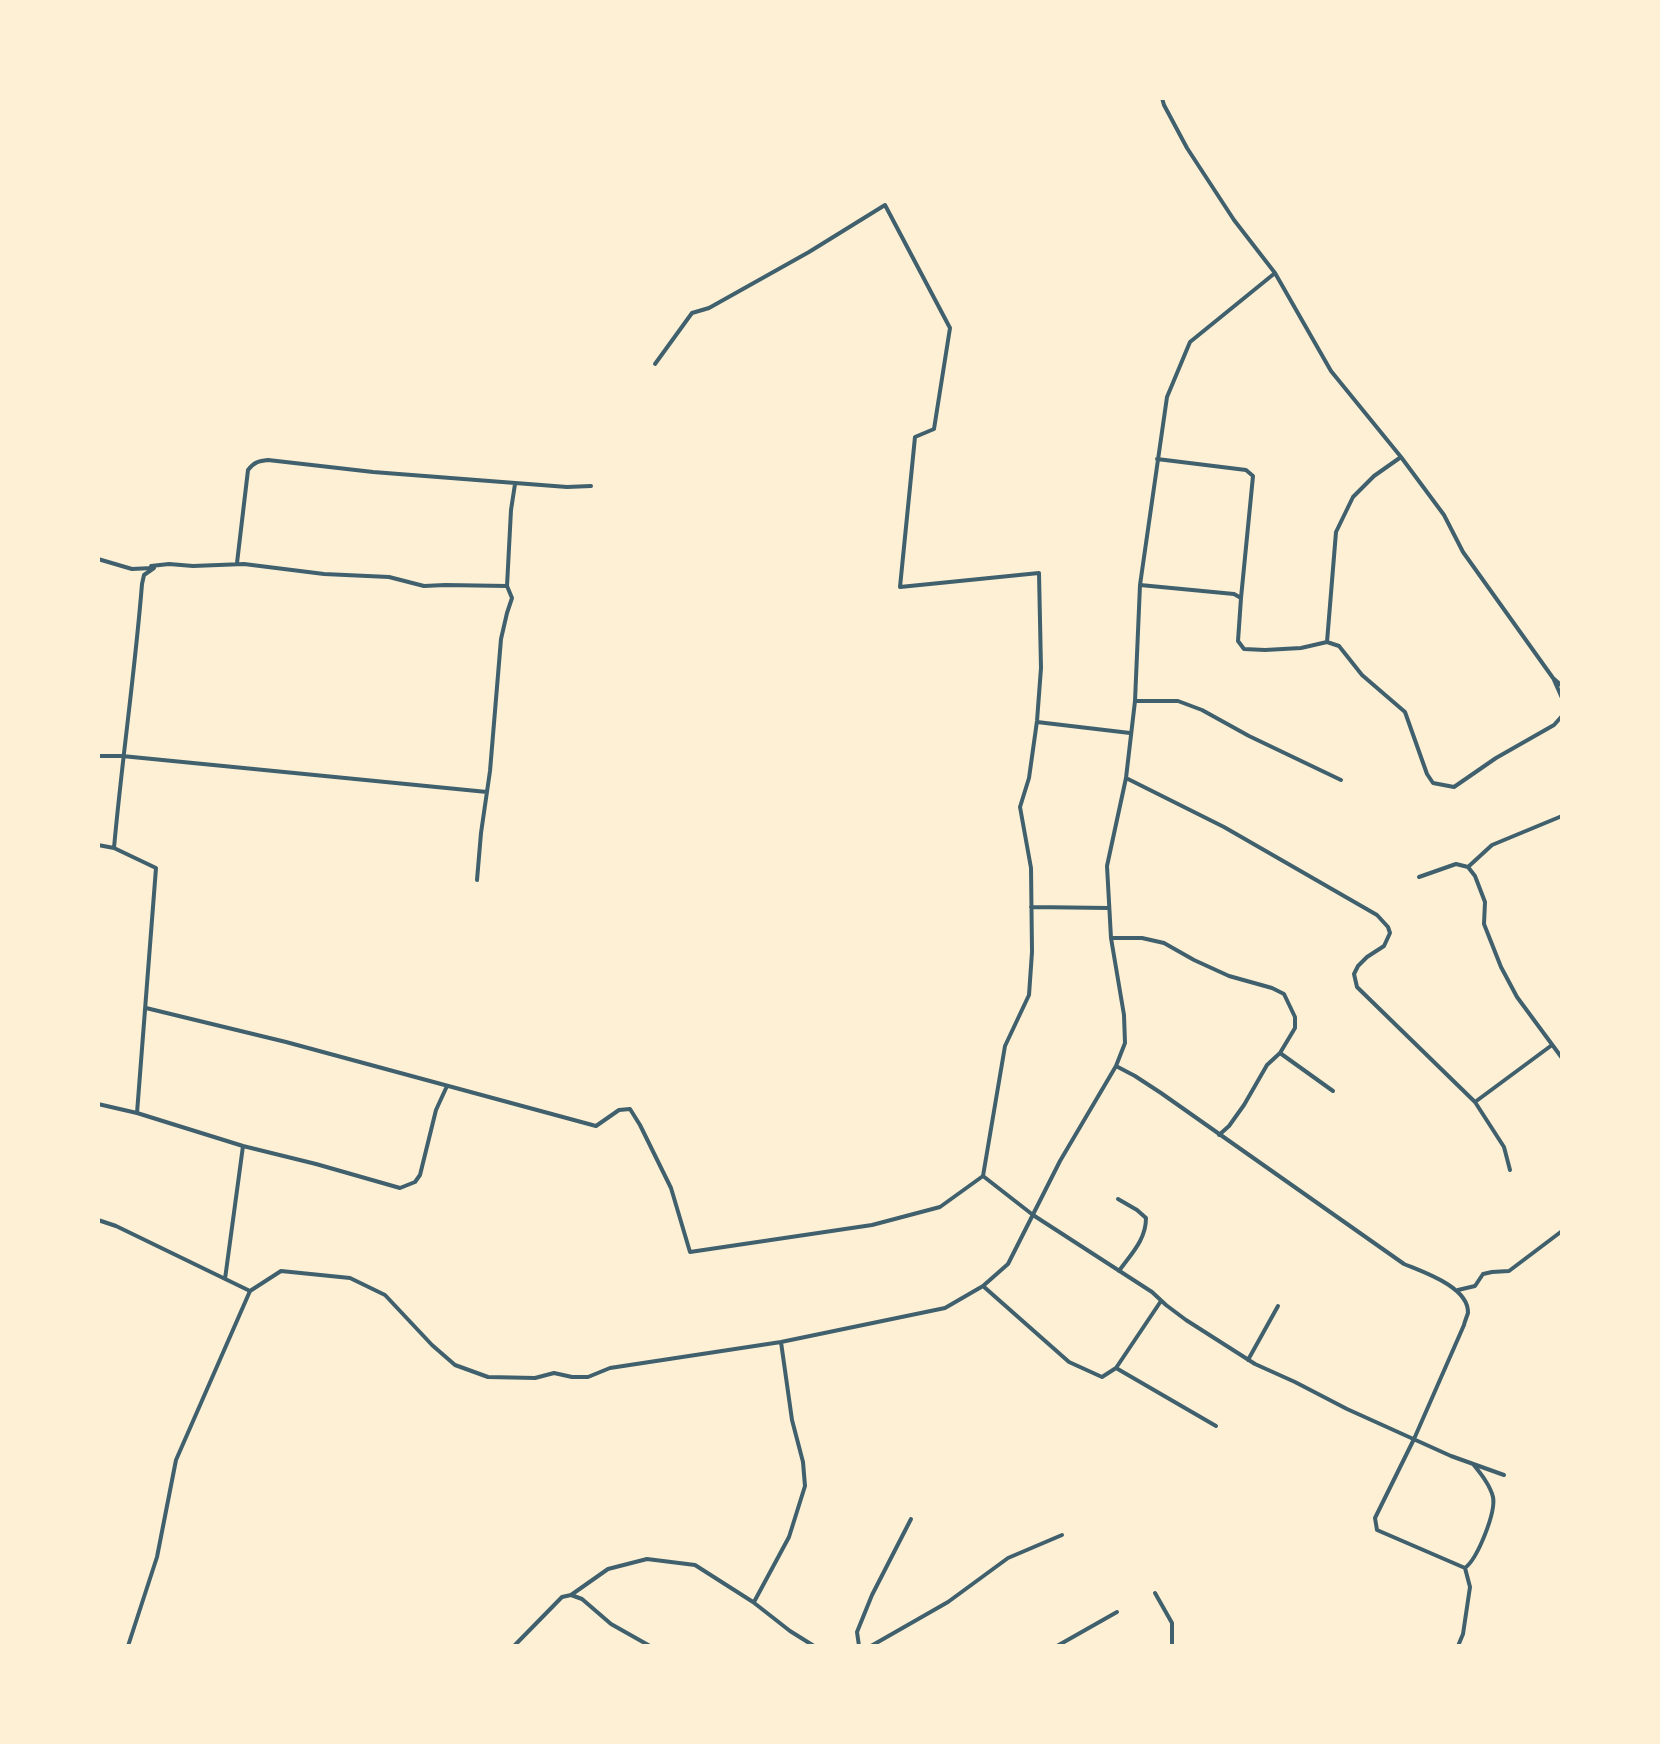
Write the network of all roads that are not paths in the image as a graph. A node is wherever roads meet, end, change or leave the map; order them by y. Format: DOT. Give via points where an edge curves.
graph roads {
  1 [pos="1162,98"];
  2 [pos="1275,273"];
  3 [pos="655,364"];
  4 [pos="1401,457"];
  5 [pos="1157,459"];
  6 [pos="515,483"];
  7 [pos="591,486"];
  8 [pos="98,559"];
  9 [pos="237,564"];
  10 [pos="154,568"];
  11 [pos="1140,585"];
  12 [pos="507,586"];
  13 [pos="1241,598"];
  14 [pos="1327,642"];
  15 [pos="1553,678"];
  16 [pos="1562,686"];
  17 [pos="1562,698"];
  18 [pos="1135,701"];
  19 [pos="1562,716"];
  20 [pos="1037,721"];
  21 [pos="1130,733"];
  22 [pos="98,756"];
  23 [pos="122,756"];
  24 [pos="1126,778"];
  25 [pos="1341,780"];
  26 [pos="487,792"];
  27 [pos="1562,816"];
  28 [pos="98,845"];
  29 [pos="114,848"];
  30 [pos="1468,867"];
  31 [pos="1419,877"];
  32 [pos="477,880"];
  33 [pos="1031,907"];
  34 [pos="1109,908"];
  35 [pos="1111,938"];
  36 [pos="146,1008"];
  37 [pos="1552,1045"];
  38 [pos="1280,1053"];
  39 [pos="1562,1058"];
  40 [pos="1116,1066"];
  41 [pos="447,1086"];
  42 [pos="1333,1091"];
  43 [pos="1475,1102"];
  44 [pos="98,1104"];
  45 [pos="137,1113"];
  46 [pos="1219,1135"];
  47 [pos="243,1146"];
  48 [pos="1510,1170"];
  49 [pos="983,1176"];
  50 [pos="1118,1199"];
  51 [pos="1033,1215"];
  52 [pos="98,1220"];
  53 [pos="1562,1231"];
  54 [pos="1119,1271"];
  55 [pos="225,1279"];
  56 [pos="983,1286"];
  57 [pos="1458,1290"];
  58 [pos="250,1291"];
  59 [pos="1161,1301"];
  60 [pos="1278,1306"];
  61 [pos="781,1342"];
  62 [pos="1248,1360"];
  63 [pos="1116,1368"];
  64 [pos="1216,1426"];
  65 [pos="1414,1439"];
  66 [pos="1473,1464"];
  67 [pos="1504,1475"];
  68 [pos="911,1519"];
  69 [pos="1062,1535"];
  70 [pos="1465,1568"];
  71 [pos="1155,1593"];
  72 [pos="571,1595"];
  73 [pos="753,1602"];
  74 [pos="1117,1612"];
  75 [pos="128,1646"];
  76 [pos="514,1646"];
  77 [pos="650,1646"];
  78 [pos="814,1646"];
  79 [pos="859,1646"];
  80 [pos="871,1646"];
  81 [pos="1057,1646"];
  82 [pos="1172,1646"];
  83 [pos="1458,1646"];
  1 -- 2 [label="street" via="1187,148"];
  2 -- 4 [label="street" via="1331,371"];
  2 -- 5 [label="street" via="1190,342 1167,397"];
  3 -- 20 [label="street" via="692,313 885,205 950,328 934,429 915,437 900,587 1039,573"];
  4 -- 14 [label="street" via="1353,497 1336,532"];
  4 -- 15 [label="street"];
  5 -- 11 [label="street"];
  5 -- 13 [label="street" via="1246,470 1253,476"];
  6 -- 7 [label="street"];
  6 -- 9 [label="street" via="260,461 248,470"];
  6 -- 12 [label="street"];
  8 -- 10 [label="street" via="132,569"];
  9 -- 10 [label="street"];
  9 -- 12 [label="street" via="389,577 424,586"];
  10 -- 23 [label="street" via="142,584"];
  11 -- 13 [label="street"];
  11 -- 18 [label="street"];
  12 -- 26 [label="street" via="512,598 501,639"];
  13 -- 14 [label="street" via="1238,641 1244,649"];
  14 -- 19 [label="street" via="1339,646 1362,675 1405,712 1433,783 1454,787"];
  15 -- 16 [label="street"];
  15 -- 17 [label="street"];
  18 -- 21 [label="street"];
  18 -- 25 [label="street" via="1178,701 1202,710"];
  20 -- 21 [label="street"];
  20 -- 33 [label="street" via="1020,807 1031,868"];
  21 -- 24 [label="street"];
  22 -- 23 [label="street"];
  23 -- 26 [label="street"];
  23 -- 29 [label="street"];
  24 -- 34 [label="street" via="1107,866"];
  24 -- 43 [label="street" via="1377,915 1390,933 1384,946 1358,966 1357,987"];
  26 -- 32 [label="street"];
  27 -- 30 [label="street" via="1492,845"];
  28 -- 29 [label="street"];
  29 -- 36 [label="street" via="156,868"];
  30 -- 31 [label="street" via="1456,864"];
  30 -- 37 [label="street" via="1485,902 1484,924 1501,967"];
  33 -- 34 [label="street"];
  33 -- 49 [label="street" via="1029,995 1005,1046"];
  34 -- 35 [label="street"];
  35 -- 38 [label="street" via="1164,943 1229,976 1284,994 1295,1028"];
  35 -- 40 [label="street" via="1124,1015 1125,1043"];
  36 -- 41 [label="street"];
  36 -- 45 [label="street"];
  37 -- 39 [label="street"];
  37 -- 43 [label="street"];
  38 -- 42 [label="street"];
  38 -- 46 [label="street"];
  40 -- 46 [label="street"];
  40 -- 51 [label="street"];
  41 -- 47 [label="street" via="420,1175 400,1188"];
  41 -- 49 [label="street" via="596,1126 619,1110 630,1109 671,1188 690,1252 872,1225 940,1207"];
  43 -- 48 [label="street" via="1504,1147"];
  44 -- 45 [label="street"];
  45 -- 47 [label="street"];
  46 -- 57 [label="street" via="1404,1264"];
  47 -- 55 [label="street"];
  49 -- 51 [label="street"];
  50 -- 54 [label="street" via="1146,1218 1141,1241"];
  51 -- 54 [label="street"];
  51 -- 56 [label="street" via="1008,1264"];
  52 -- 55 [label="street"];
  53 -- 57 [label="street" via="1509,1271 1483,1274 1475,1286"];
  54 -- 59 [label="street"];
  55 -- 58 [label="street"];
  56 -- 61 [label="street" via="945,1308"];
  56 -- 63 [label="street" via="1069,1362 1102,1377"];
  57 -- 65 [label="street" via="1468,1313"];
  58 -- 61 [label="street" via="281,1271 350,1278 385,1295 455,1365 488,1377 588,1377 610,1368"];
  58 -- 75 [label="street" via="176,1460 157,1557"];
  59 -- 62 [label="street"];
  59 -- 63 [label="street"];
  60 -- 62 [label="street"];
  61 -- 73 [label="street" via="805,1486 789,1537"];
  62 -- 65 [label="street"];
  63 -- 64 [label="street"];
  65 -- 66 [label="street"];
  65 -- 70 [label="street" via="1375,1518 1377,1530"];
  66 -- 67 [label="street"];
  66 -- 70 [label="street" via="1494,1500 1481,1546"];
  68 -- 79 [label="street" via="872,1595 857,1632"];
  69 -- 80 [label="street" via="1008,1558 948,1602"];
  70 -- 83 [label="street" via="1470,1587"];
  71 -- 82 [label="street" via="1172,1623"];
  72 -- 73 [label="street" via="608,1569 647,1559 695,1565"];
  72 -- 76 [label="street" via="562,1597"];
  72 -- 77 [label="street"];
  73 -- 78 [label="street"];
  74 -- 81 [label="street"];
}
